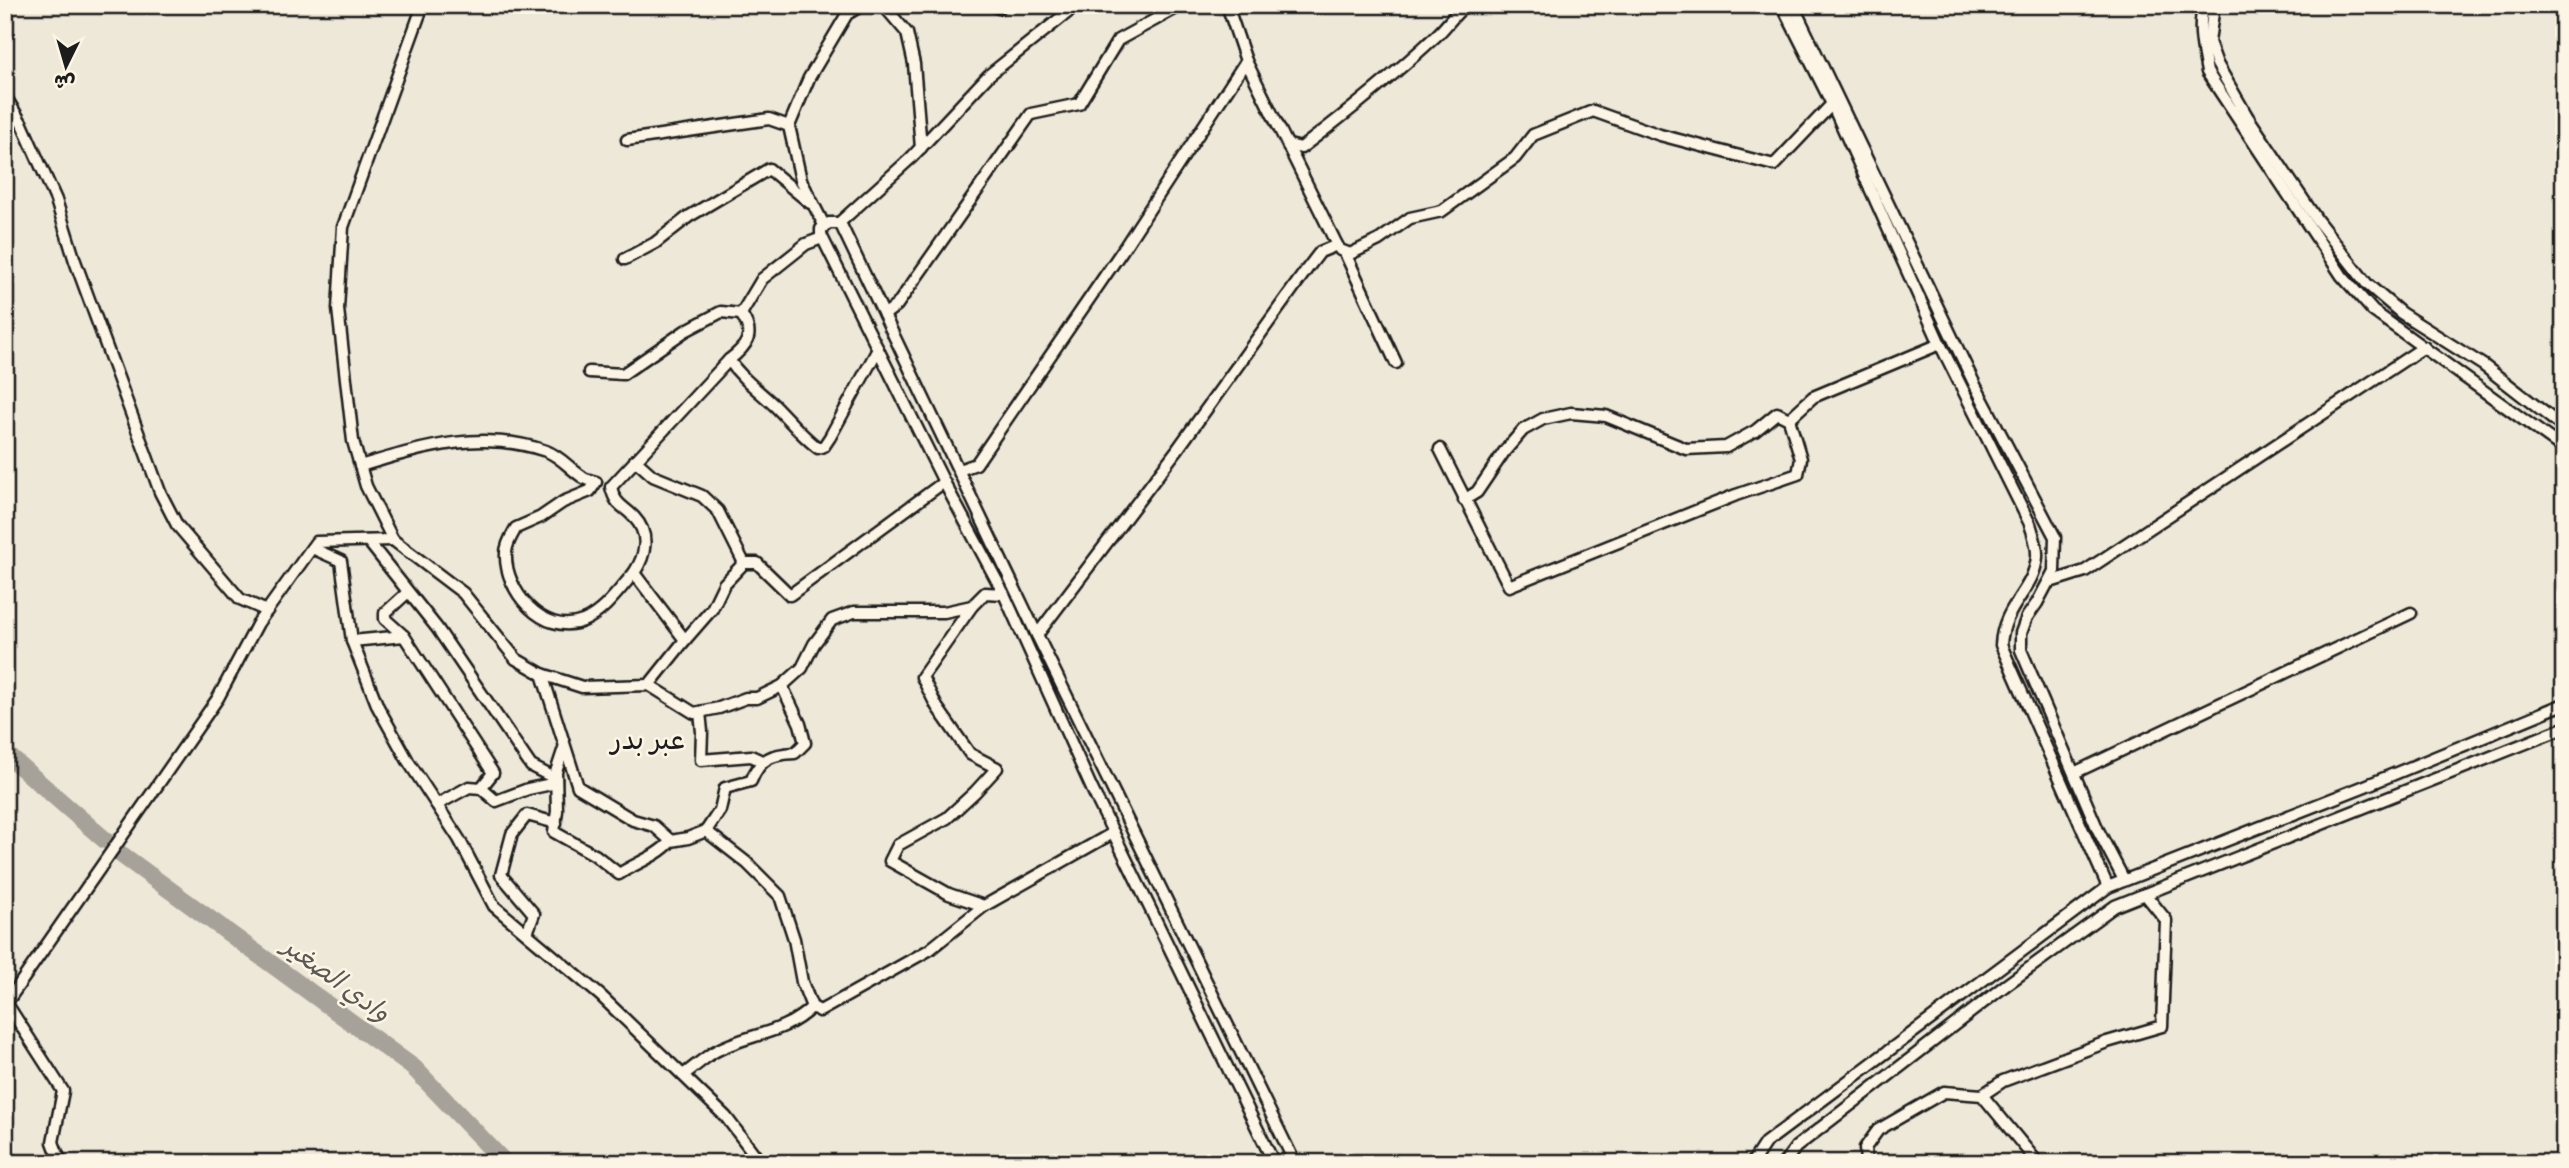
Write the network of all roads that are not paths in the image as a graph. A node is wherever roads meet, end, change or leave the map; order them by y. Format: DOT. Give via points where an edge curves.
graph roads {
  1 [pos="423,5"];
  2 [pos="862,5"];
  3 [pos="993,5"];
  4 [pos="1001,5"];
  5 [pos="1077,5"];
  6 [pos="1182,5"];
  7 [pos="1227,5"];
  8 [pos="1466,5"];
  9 [pos="1782,5"];
  10 [pos="1793,5"];
  11 [pos="2204,5"];
  12 [pos="2214,5"];
  13 [pos="884,6"];
  14 [pos="1246,61"];
  15 [pos="5,96"];
  16 [pos="1832,104"];
  17 [pos="789,126"];
  18 [pos="628,140"];
  19 [pos="1289,145"];
  20 [pos="920,148"];
  21 [pos="816,208"];
  22 [pos="839,223"];
  23 [pos="824,225"];
  24 [pos="822,237"];
  25 [pos="1341,249"];
  26 [pos="625,259"];
  27 [pos="741,314"];
  28 [pos="884,315"];
  29 [pos="1940,344"];
  30 [pos="2424,347"];
  31 [pos="878,349"];
  32 [pos="729,360"];
  33 [pos="1396,363"];
  34 [pos="589,372"];
  35 [pos="1789,419"];
  36 [pos="2564,428"];
  37 [pos="1440,449"];
  38 [pos="2564,449"];
  39 [pos="635,460"];
  40 [pos="360,466"];
  41 [pos="959,470"];
  42 [pos="944,482"];
  43 [pos="1464,500"];
  44 [pos="393,540"];
  45 [pos="368,541"];
  46 [pos="312,548"];
  47 [pos="744,563"];
  48 [pos="634,573"];
  49 [pos="2050,582"];
  50 [pos="407,593"];
  51 [pos="1003,594"];
  52 [pos="972,606"];
  53 [pos="267,611"];
  54 [pos="2411,613"];
  55 [pos="1037,635"];
  56 [pos="404,636"];
  57 [pos="685,640"];
  58 [pos="352,641"];
  59 [pos="542,674"];
  60 [pos="649,685"];
  61 [pos="782,686"];
  62 [pos="2564,704"];
  63 [pos="700,712"];
  64 [pos="2564,728"];
  65 [pos="564,748"];
  66 [pos="762,761"];
  67 [pos="2074,773"];
  68 [pos="556,781"];
  69 [pos="481,788"];
  70 [pos="438,804"];
  71 [pos="555,823"];
  72 [pos="706,831"];
  73 [pos="1113,833"];
  74 [pos="671,841"];
  75 [pos="2124,880"];
  76 [pos="2108,887"];
  77 [pos="2145,894"];
  78 [pos="984,906"];
  79 [pos="527,933"];
  80 [pos="6,1003"];
  81 [pos="812,1007"];
  82 [pos="683,1075"];
  83 [pos="1982,1095"];
  84 [pos="61,1163"];
  85 [pos="761,1163"];
  86 [pos="1273,1163"];
  87 [pos="1295,1163"];
  88 [pos="1752,1163"];
  89 [pos="1784,1163"];
  90 [pos="1866,1163"];
  91 [pos="2038,1163"];
  1 -- 40 [label="street" via="343,227 338,309"];
  2 -- 17 [label="street" via="847,14"];
  3 -- 4 [label="street" via="999,9"];
  5 -- 20 [label="street" via="989,75"];
  6 -- 28 [label="street" via="1118,40 1079,104 1031,114 897,305"];
  7 -- 14 [label="street"];
  8 -- 19 [label="street" via="1333,124 1301,148"];
  9 -- 16 [label="street"];
  10 -- 49 [label="street" via="1975,385 2055,537"];
  11 -- 30 [label="street" via="2201,36 2207,72 2257,150 2342,276 2373,311"];
  12 -- 36 [label="street" via="2209,42 2217,64 2317,220 2367,284"];
  13 -- 20 [label="street" via="907,33"];
  14 -- 19 [label="street"];
  14 -- 41 [label="street" via="976,464"];
  15 -- 53 [label="street" via="23,124 57,200 160,492 177,525 240,599"];
  16 -- 25 [label="street" via="1774,165 1660,135 1593,111 1533,135 1515,158 1442,211 1410,218 1360,251 1350,254"];
  16 -- 29 [label="street"];
  17 -- 18 [label="street" via="769,120"];
  17 -- 21 [label="street" via="801,180"];
  19 -- 25 [label="street"];
  20 -- 22 [label="street"];
  21 -- 23 [label="street"];
  21 -- 26 [label="street" via="769,169"];
  22 -- 23 [label="street"];
  22 -- 28 [label="street"];
  23 -- 24 [label="street"];
  24 -- 27 [label="street" via="762,279"];
  24 -- 31 [label="street"];
  25 -- 33 [label="street"];
  25 -- 55 [label="street" via="1320,252"];
  27 -- 32 [label="street" via="749,334 742,350"];
  27 -- 34 [label="street" via="721,312 623,374"];
  28 -- 41 [label="street"];
  29 -- 35 [label="street" via="1813,397"];
  29 -- 76 [label="street" via="2030,524 2037,556 2032,575 2008,612 2001,645"];
  30 -- 38 [label="street"];
  30 -- 49 [label="street" via="2085,571"];
  31 -- 32 [label="street" via="830,438 818,447 740,377"];
  31 -- 42 [label="street"];
  32 -- 39 [label="street"];
  35 -- 43 [label="street" via="1777,413 1726,447 1686,449 1606,416 1571,412 1523,429 1478,492"];
  35 -- 43 [label="street" via="1801,459 1798,474 1508,586"];
  37 -- 43 [label="street"];
  39 -- 47 [label="street" via="653,476 702,496 718,511"];
  39 -- 48 [label="street" via="611,487 614,501 636,518 645,536 643,559"];
  40 -- 44 [label="street"];
  40 -- 48 [label="street" via="440,444 478,439 549,452 596,486 516,528 506,553 513,585 533,613 552,623 581,622 605,606"];
  41 -- 55 [label="street"];
  42 -- 47 [label="street" via="790,595 757,563"];
  42 -- 51 [label="street"];
  44 -- 45 [label="street"];
  44 -- 59 [label="street" via="463,593 516,659"];
  45 -- 46 [label="street" via="316,542"];
  45 -- 50 [label="street"];
  46 -- 53 [label="street"];
  46 -- 58 [label="street" via="341,561"];
  47 -- 57 [label="street"];
  48 -- 57 [label="street"];
  49 -- 67 [label="street" via="2027,617 2021,650"];
  50 -- 56 [label="street" via="384,613"];
  50 -- 68 [label="street" via="437,628 531,766"];
  51 -- 52 [label="street" via="985,593"];
  51 -- 73 [label="street"];
  52 -- 61 [label="street" via="944,612 854,612 832,620 802,668"];
  52 -- 78 [label="street" via="922,677 970,754 997,768 947,818 898,845 890,861 949,894"];
  53 -- 80 [label="street" via="218,698"];
  54 -- 67 [label="street"];
  55 -- 87 [label="street"];
  56 -- 58 [label="street"];
  56 -- 69 [label="street" via="493,773"];
  57 -- 60 [label="street"];
  58 -- 70 [label="street" via="382,716"];
  59 -- 60 [label="street" via="582,687"];
  59 -- 65 [label="street"];
  60 -- 63 [label="street" via="694,713"];
  61 -- 63 [label="street" via="757,698"];
  61 -- 66 [label="street" via="805,743 795,753"];
  62 -- 75 [label="street"];
  63 -- 66 [label="street" via="701,760 751,756"];
  64 -- 77 [label="street"];
  65 -- 68 [label="street"];
  65 -- 74 [label="street" via="578,786 633,820 654,826"];
  66 -- 72 [label="street" via="751,781 725,788 720,810"];
  67 -- 75 [label="street"];
  68 -- 69 [label="street" via="496,801"];
  68 -- 71 [label="street"];
  69 -- 70 [label="street" via="469,787"];
  70 -- 79 [label="street" via="494,906"];
  71 -- 74 [label="street" via="554,832 619,874"];
  71 -- 79 [label="street" via="527,814 512,834 501,875 534,914"];
  72 -- 74 [label="street"];
  72 -- 81 [label="street" via="780,896"];
  73 -- 78 [label="street"];
  73 -- 86 [label="street"];
  75 -- 76 [label="street"];
  76 -- 88 [label="street" via="1765,1143"];
  77 -- 83 [label="street" via="2166,920 2162,1026 2003,1081"];
  77 -- 89 [label="street" via="2115,906 2006,985 1796,1147"];
  78 -- 81 [label="street" via="929,950 820,1011"];
  79 -- 82 [label="street"];
  80 -- 84 [label="street" via="63,1091 53,1142"];
  81 -- 82 [label="street" via="799,1020 714,1052"];
  82 -- 85 [label="street" via="726,1117"];
  83 -- 90 [label="street" via="1944,1092 1878,1130 1865,1148"];
  83 -- 91 [label="street"];
}
